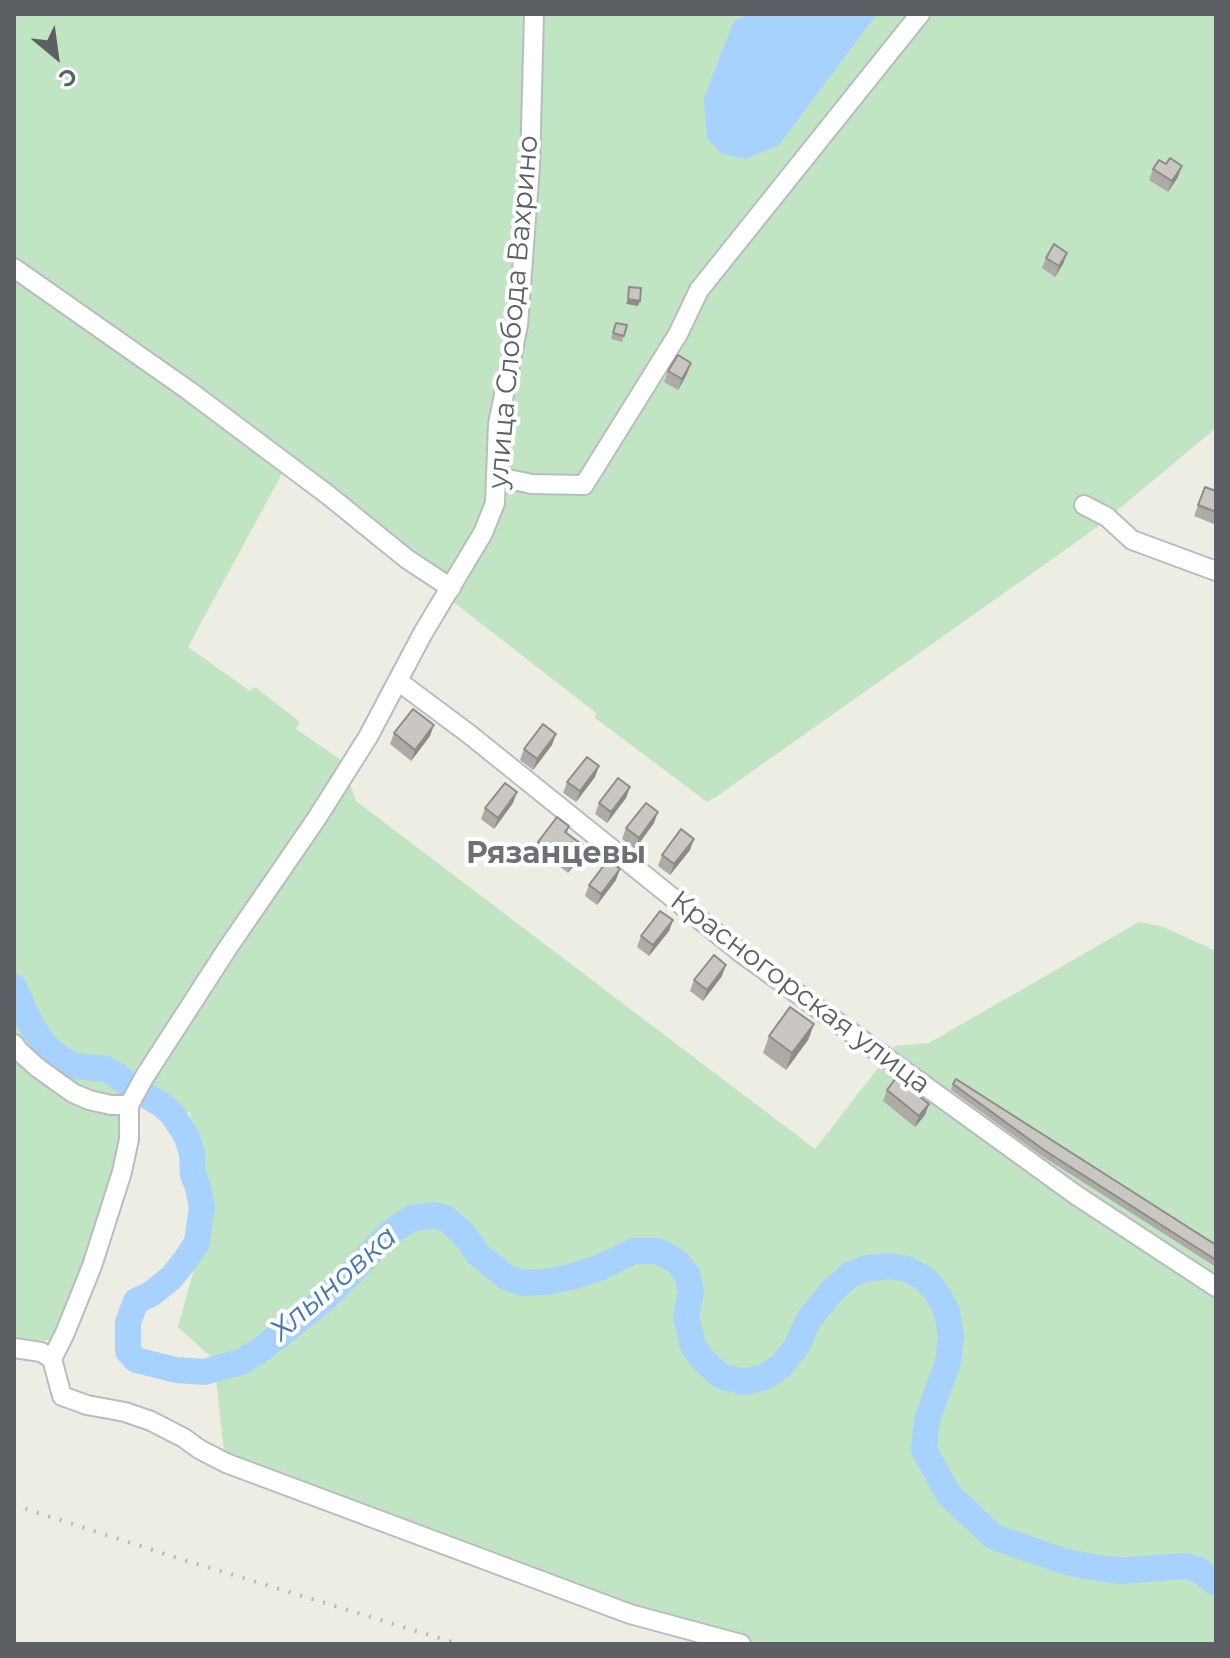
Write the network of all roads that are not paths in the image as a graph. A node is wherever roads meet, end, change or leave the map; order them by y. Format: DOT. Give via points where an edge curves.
graph roads {
  1 [pos="534,14"];
  2 [pos="920,14"];
  3 [pos="14,268"];
  4 [pos="498,477"];
  5 [pos="1084,505"];
  6 [pos="1216,571"];
  7 [pos="451,588"];
  8 [pos="398,681"];
  9 [pos="14,1044"];
  10 [pos="129,1105"];
  11 [pos="1216,1287"];
  12 [pos="14,1348"];
  13 [pos="52,1359"];
  14 [pos="741,1644"];
  1 -- 4 [label="street, улица Слобода Вахрино" via="518,325 498,424"];
  2 -- 4 [label="street" via="699,290 678,334 584,485"];
  3 -- 7 [label="street" via="188,390"];
  4 -- 7 [label="street, улица Слобода Вахрино" via="487,523"];
  5 -- 6 [label="street" via="1132,540"];
  7 -- 8 [label="street, улица Слобода Вахрино"];
  8 -- 10 [label="street, улица Слобода Вахрино" via="368,737"];
  8 -- 11 [label="street, Красногорская улица" via="740,952 1076,1195"];
  9 -- 10 [label="street" via="73,1093"];
  10 -- 13 [label="street" via="122,1172 92,1266"];
  12 -- 13 [label="street"];
  13 -- 14 [label="street" via="62,1396 151,1421 226,1463 630,1614"];
}
